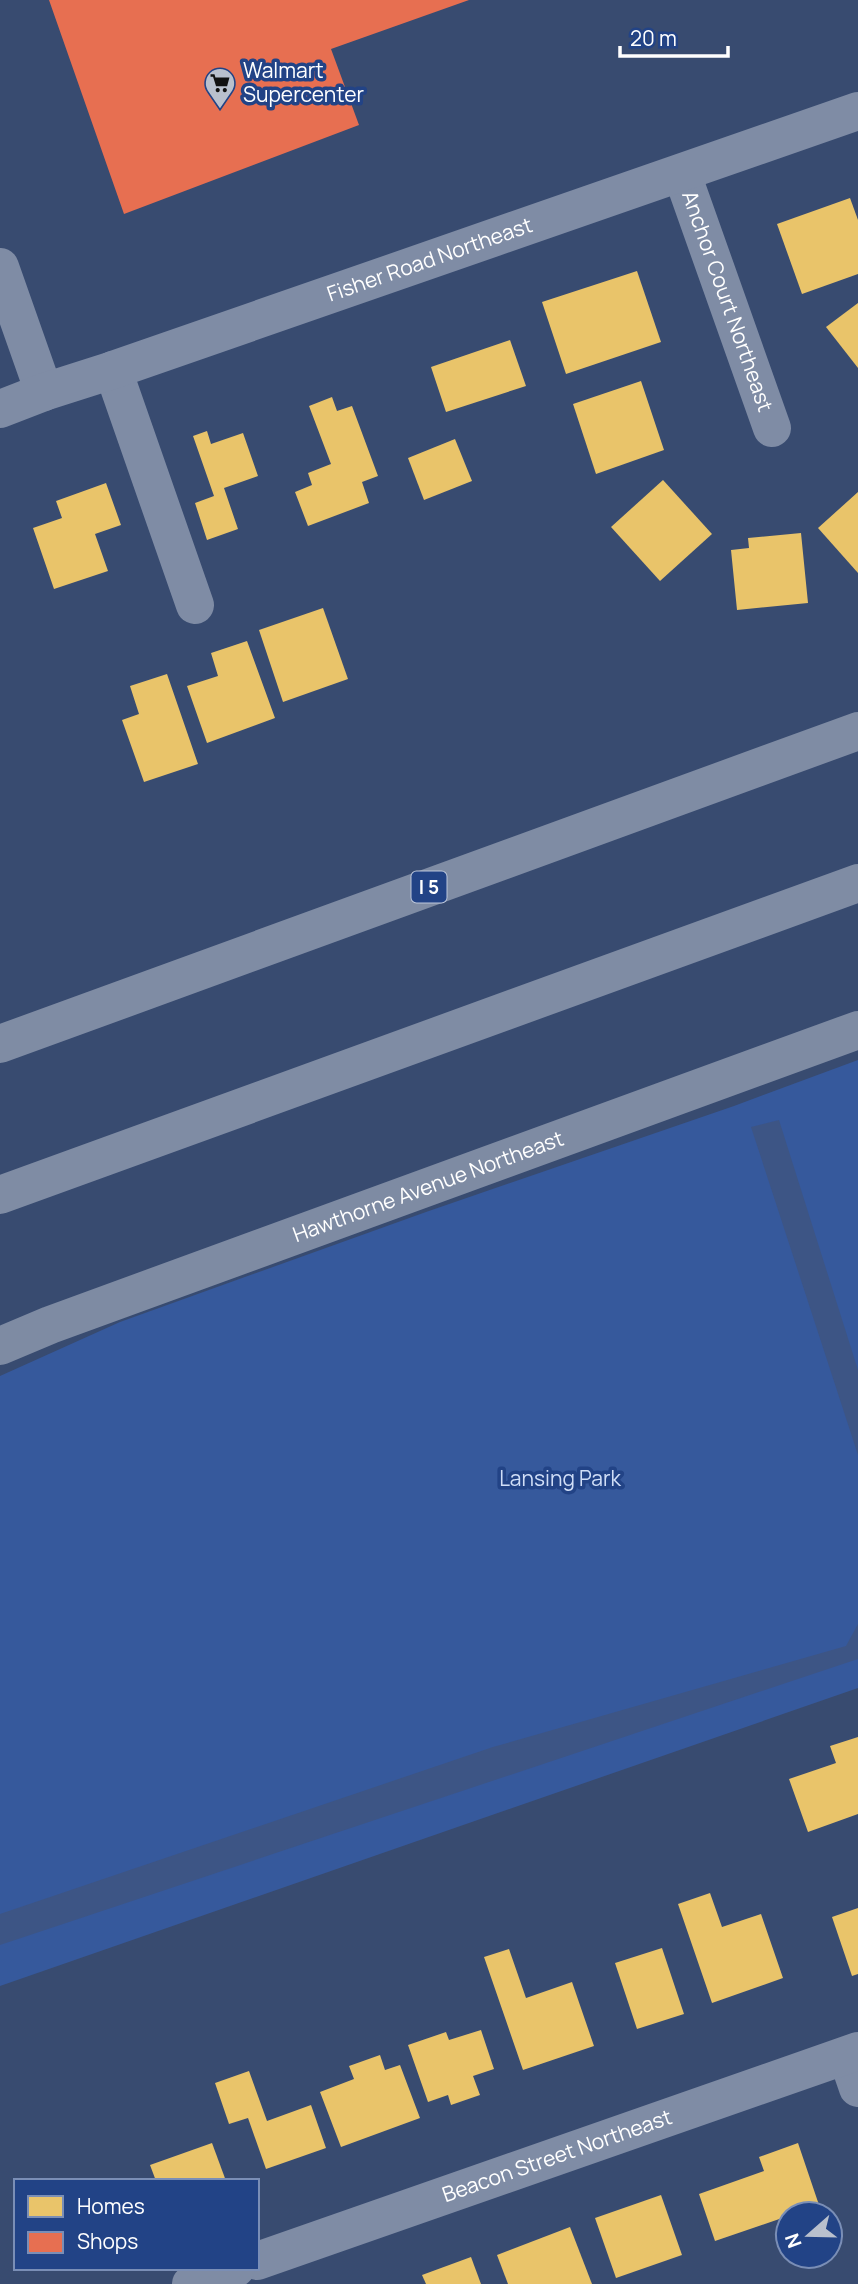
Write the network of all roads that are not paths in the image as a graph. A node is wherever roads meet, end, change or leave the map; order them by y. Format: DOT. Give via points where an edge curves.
graph roads {
  1 [pos="858,111"];
  2 [pos="682,174"];
  3 [pos="0,267"];
  4 [pos="113,370"];
  5 [pos="44,392"];
  6 [pos="0,409"];
  7 [pos="772,428"];
  8 [pos="195,605"];
  9 [pos="858,731"];
  10 [pos="858,883"];
  11 [pos="858,1030"];
  12 [pos="0,1044"];
  13 [pos="0,1195"];
  14 [pos="0,1346"];
  15 [pos="854,2065"];
  16 [pos="259,2260"];
  17 [pos="230,2270"];
  18 [pos="191,2284"];
  1 -- 2 [label="street, Fisher Road Northeast"];
  2 -- 4 [label="street, Fisher Road Northeast"];
  2 -- 7 [label="street, Anchor Court Northeast"];
  3 -- 5 [label="street"];
  4 -- 5 [label="street, Fisher Road Northeast"];
  4 -- 8 [label="street"];
  5 -- 6 [label="street, Fisher Road Northeast"];
  9 -- 12 [label="highway, I 5"];
  10 -- 13 [label="highway"];
  11 -- 14 [label="main road, Hawthorne Avenue Northeast"];
  15 -- 16 [label="street, Beacon Street Northeast"];
  17 -- 18 [label="street"];
}
